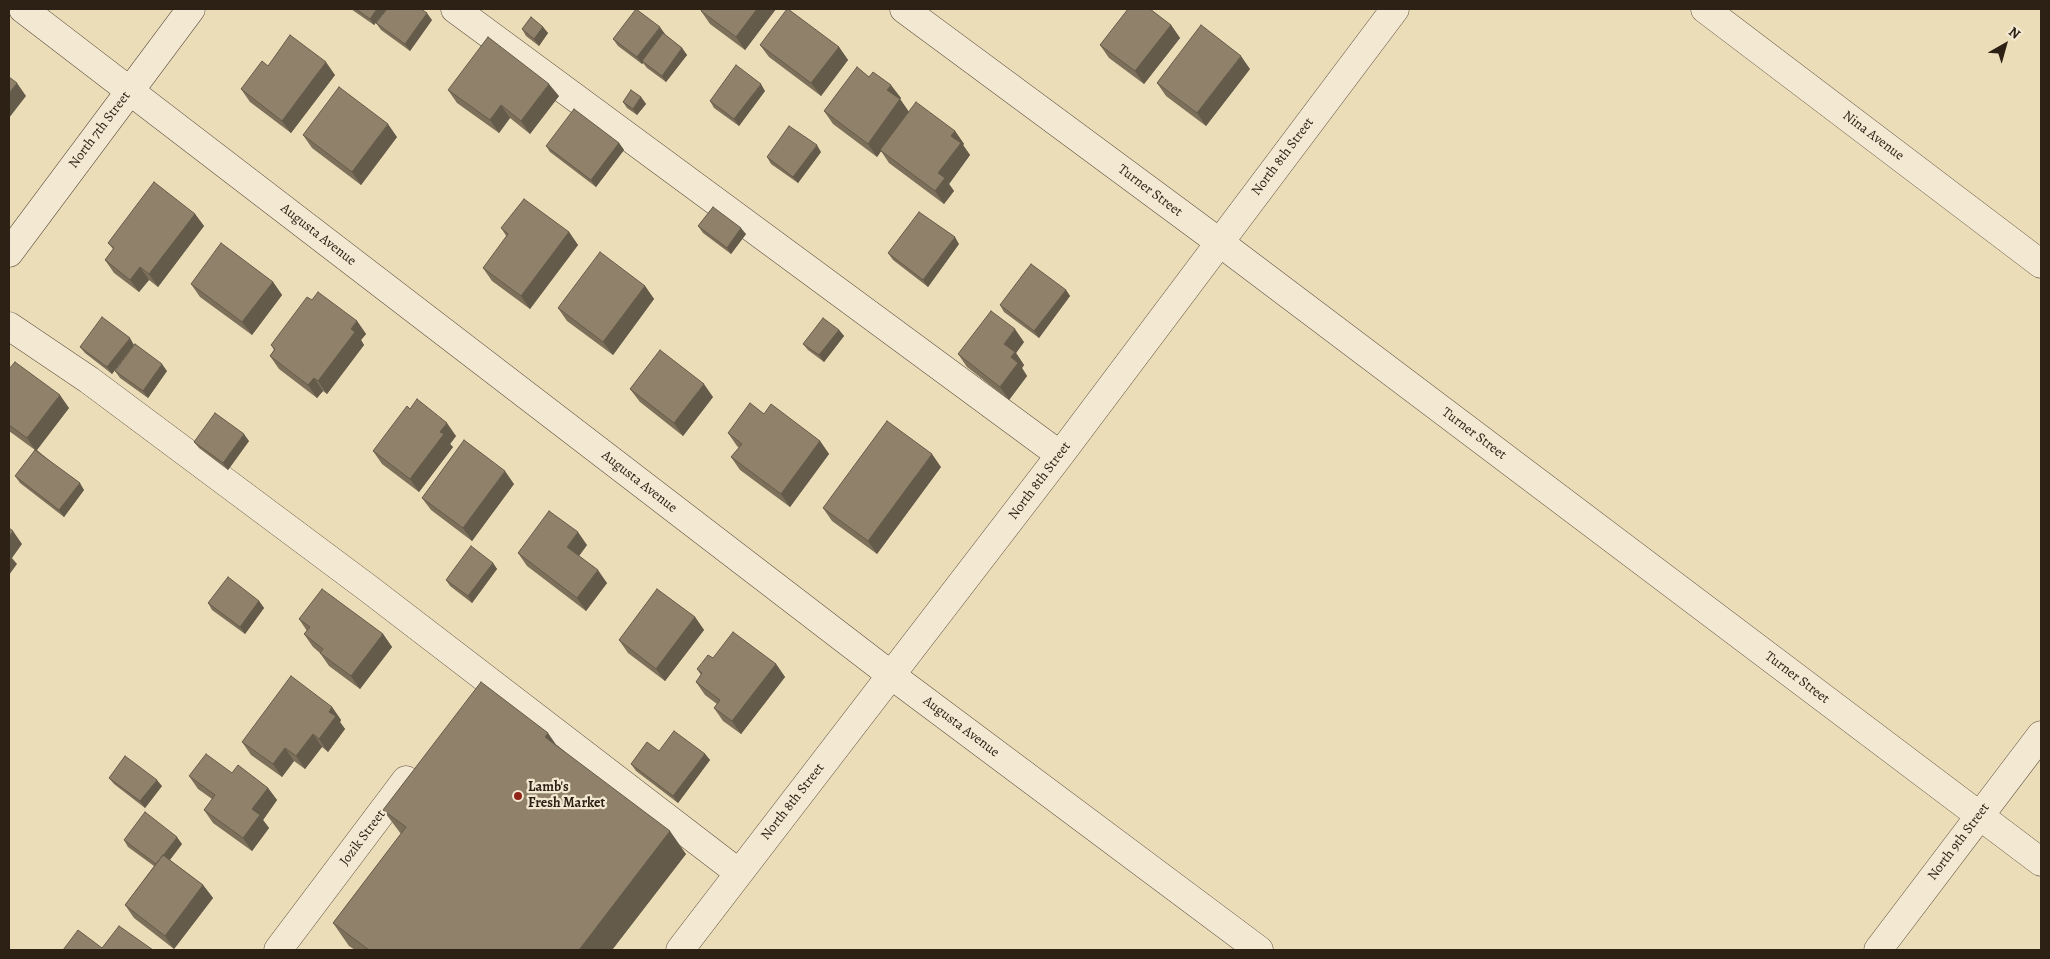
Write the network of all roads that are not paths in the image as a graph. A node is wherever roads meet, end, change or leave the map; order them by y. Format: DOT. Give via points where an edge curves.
graph roads {
  1 [pos="23,9"];
  2 [pos="191,9"];
  3 [pos="455,9"];
  4 [pos="904,9"];
  5 [pos="1395,9"];
  6 [pos="1705,9"];
  7 [pos="130,90"];
  8 [pos="1219,242"];
  9 [pos="9,253"];
  10 [pos="2041,264"];
  11 [pos="9,326"];
  12 [pos="1060,455"];
  13 [pos="891,675"];
  14 [pos="2041,735"];
  15 [pos="419,764"];
  16 [pos="1979,815"];
  17 [pos="2041,862"];
  18 [pos="739,873"];
  19 [pos="278,950"];
  20 [pos="680,950"];
  21 [pos="1259,950"];
  22 [pos="1878,950"];
  1 -- 7 [label="street, Augusta Avenue"];
  2 -- 7 [label="street, North 7th Street"];
  3 -- 12 [label="street"];
  4 -- 8 [label="street, Turner Street"];
  5 -- 8 [label="street, North 8th Street"];
  6 -- 10 [label="street, Nina Avenue"];
  7 -- 9 [label="street, North 7th Street"];
  7 -- 13 [label="street, Augusta Avenue"];
  8 -- 12 [label="street, North 8th Street"];
  8 -- 16 [label="street, Turner Street"];
  11 -- 18 [label="street" via="96,386 369,589 478,686"];
  12 -- 13 [label="street, North 8th Street"];
  13 -- 18 [label="street, North 8th Street"];
  13 -- 21 [label="street, Augusta Avenue"];
  14 -- 16 [label="street, North 9th Street"];
  15 -- 19 [label="street, Jozik Street"];
  16 -- 17 [label="street, Turner Street"];
  16 -- 22 [label="street, North 9th Street"];
  18 -- 20 [label="street, North 8th Street"];
}
